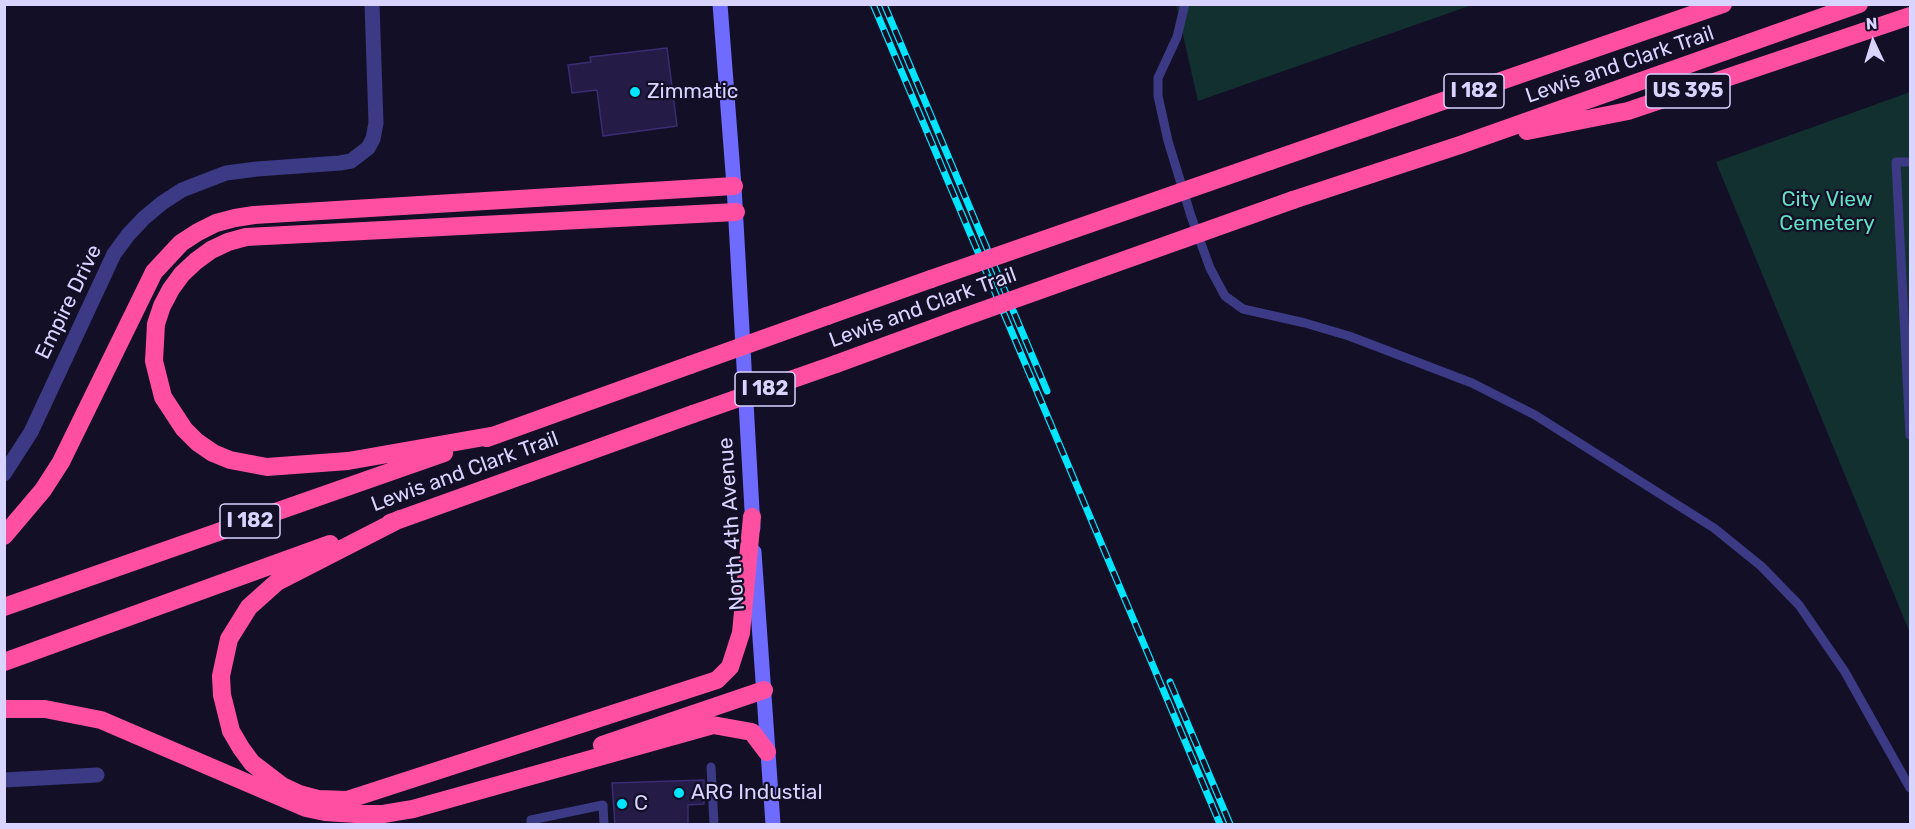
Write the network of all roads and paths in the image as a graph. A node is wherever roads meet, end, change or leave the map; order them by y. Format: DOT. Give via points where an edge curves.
graph roads {
  1 [pos="372,4"];
  2 [pos="720,4"];
  3 [pos="1185,4"];
  4 [pos="1717,4"];
  5 [pos="1724,4"];
  6 [pos="1859,4"];
  7 [pos="1911,16"];
  8 [pos="1678,21"];
  9 [pos="1460,145"];
  10 [pos="1911,162"];
  11 [pos="734,186"];
  12 [pos="736,212"];
  13 [pos="1906,275"];
  14 [pos="1909,387"];
  15 [pos="496,435"];
  16 [pos="1911,435"];
  17 [pos="4,474"];
  18 [pos="752,518"];
  19 [pos="400,519"];
  20 [pos="4,536"];
  21 [pos="4,607"];
  22 [pos="4,662"];
  23 [pos="717,680"];
  24 [pos="764,690"];
  25 [pos="4,709"];
  26 [pos="767,752"];
  27 [pos="711,767"];
  28 [pos="97,775"];
  29 [pos="4,780"];
  30 [pos="1911,788"];
  31 [pos="413,809"];
  32 [pos="531,825"];
  33 [pos="604,825"];
  34 [pos="714,825"];
  35 [pos="773,825"];
  1 -- 17 [label="street, Empire Drive" via="376,123 368,148 351,161 242,171 204,181 162,203 114,254 31,432"];
  2 -- 11 [label="main road, North 4th Avenue"];
  3 -- 30 [label="lane" via="1177,37 1158,78 1158,96 1191,216 1225,296 1243,309 1349,336 1479,386 1535,415 1714,528 1761,566 1804,612 1845,672"];
  4 -- 8 [label="highway"];
  5 -- 8 [label="highway, Lewis and Clark Trail / I 182"];
  6 -- 9 [label="highway, Lewis and Clark Trail / I 182"];
  7 -- 9 [label="highway, US 395" via="1628,111"];
  8 -- 15 [label="highway, Lewis and Clark Trail / I 182, bridge" via="931,279"];
  9 -- 19 [label="highway, Lewis and Clark Trail / I 182, bridge" via="1293,200"];
  10 -- 13 [label="lane" via="1896,162"];
  11 -- 12 [label="main road, North 4th Avenue"];
  11 -- 20 [label="highway" via="254,215 225,220 198,232 181,243 154,272 61,462"];
  12 -- 15 [label="highway" via="252,236 228,242 196,261 182,274 162,306 155,329 154,361 163,398 190,436 230,460 267,467 348,462"];
  12 -- 18 [label="main road, North 4th Avenue"];
  13 -- 14 [label="lane"];
  14 -- 16 [label="lane"];
  15 -- 21 [label="highway, Lewis and Clark Trail / I 182"];
  18 -- 23 [label="highway" via="741,633 730,667"];
  18 -- 24 [label="main road, North 4th Avenue"];
  19 -- 22 [label="highway, Lewis and Clark Trail / I 182"];
  19 -- 23 [label="highway" via="278,582 249,606 229,639 221,676 223,704 231,731 252,763 282,786 318,799 347,800"];
  23 -- 24 [label="highway"];
  24 -- 26 [label="main road, North 4th Avenue"];
  24 -- 31 [label="highway"];
  25 -- 31 [label="highway" via="45,709 100,720 316,810 382,814"];
  26 -- 31 [label="highway" via="752,732 713,726"];
  26 -- 35 [label="main road, North 4th Avenue"];
  27 -- 34 [label="lane"];
  28 -- 29 [label="street"];
  32 -- 33 [label="lane" via="531,820 603,806"];
}
